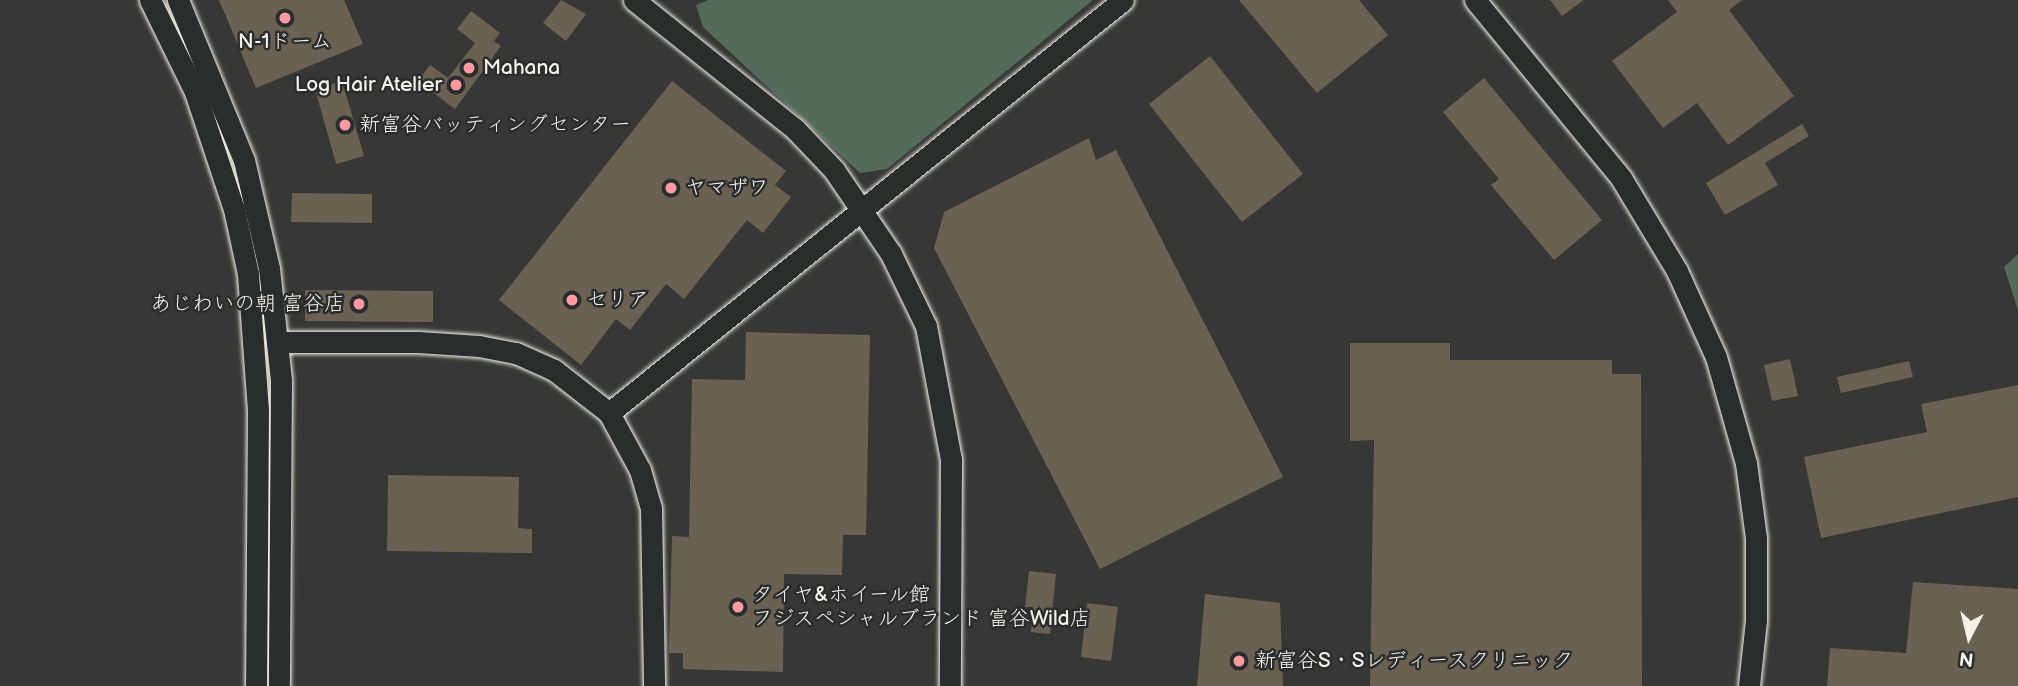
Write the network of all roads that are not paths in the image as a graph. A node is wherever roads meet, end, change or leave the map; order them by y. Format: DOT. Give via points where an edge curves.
graph roads {
  1 [pos="150,0"];
  2 [pos="178,0"];
  3 [pos="634,0"];
  4 [pos="1123,0"];
  5 [pos="1475,0"];
  6 [pos="864,210"];
  7 [pos="277,342"];
  8 [pos="609,413"];
  9 [pos="256,686"];
  10 [pos="279,686"];
  11 [pos="654,686"];
  12 [pos="950,686"];
  13 [pos="1749,686"];
  1 -- 9 [label="street" via="199,103 234,209 248,274 258,410"];
  2 -- 7 [label="street" via="244,160 269,268"];
  3 -- 6 [label="street" via="794,129"];
  4 -- 6 [label="street"];
  5 -- 13 [label="street" via="1621,178 1677,271 1716,357 1746,463 1756,538 1756,620"];
  6 -- 8 [label="street"];
  6 -- 12 [label="street" via="926,326 947,421 952,502"];
  7 -- 8 [label="street" via="418,342 516,353 554,370"];
  7 -- 10 [label="street"];
  8 -- 11 [label="street" via="640,470 651,508"];
}
